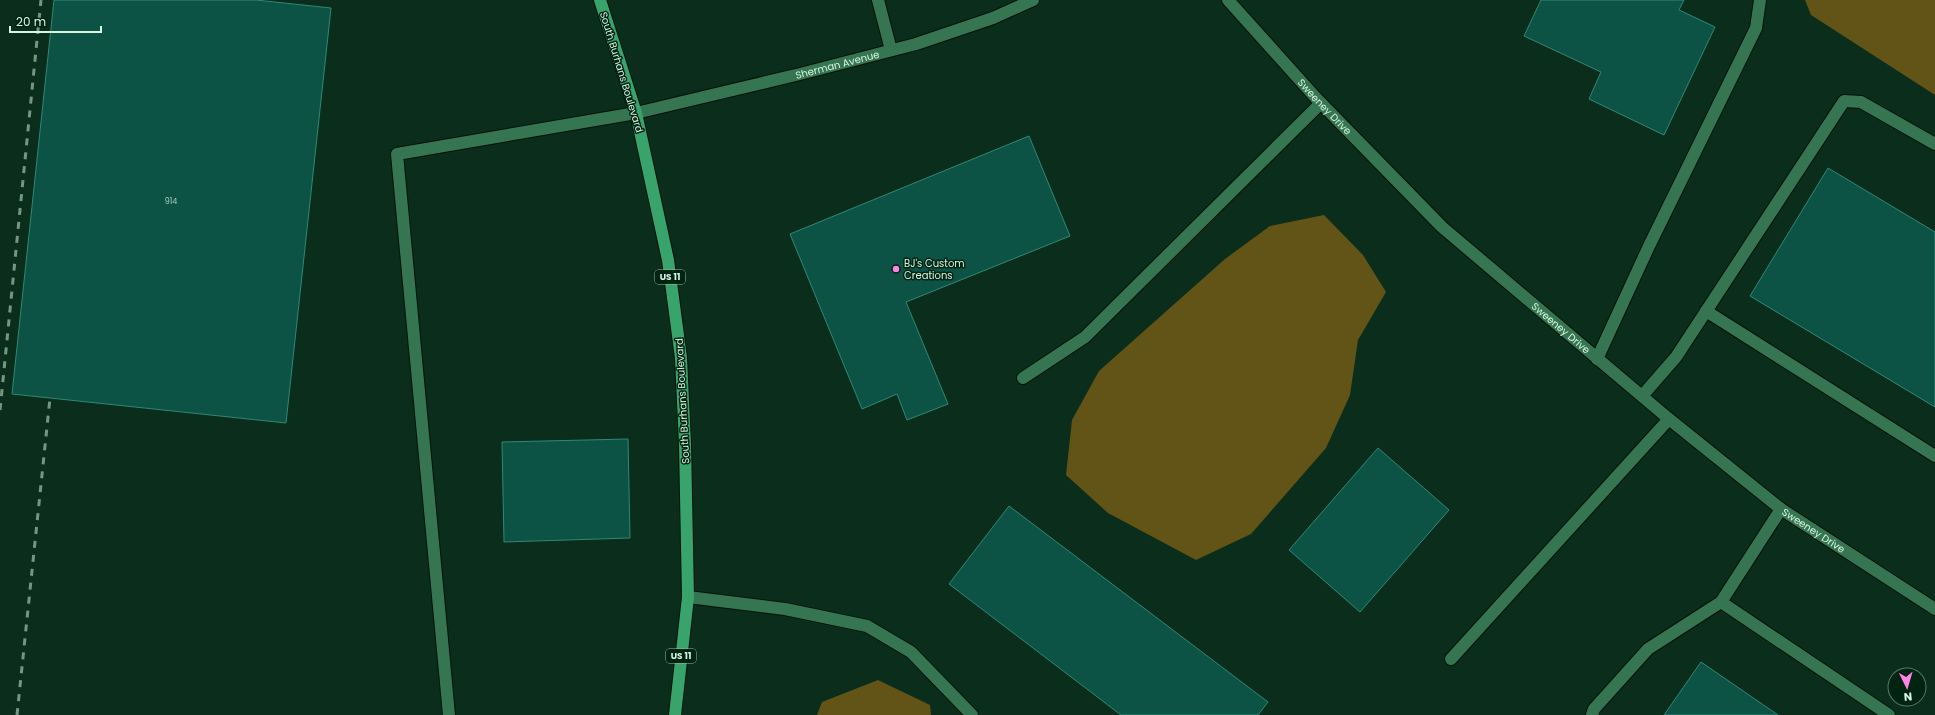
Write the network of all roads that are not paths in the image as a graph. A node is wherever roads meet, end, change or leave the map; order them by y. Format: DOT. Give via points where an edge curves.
graph roads {
  1 [pos="600,0"];
  2 [pos="878,0"];
  3 [pos="1033,0"];
  4 [pos="1228,0"];
  5 [pos="1760,0"];
  6 [pos="891,50"];
  7 [pos="1321,103"];
  8 [pos="636,113"];
  9 [pos="1935,144"];
  10 [pos="1706,311"];
  11 [pos="1597,359"];
  12 [pos="1023,378"];
  13 [pos="1642,396"];
  14 [pos="1669,419"];
  15 [pos="1935,456"];
  16 [pos="1781,509"];
  17 [pos="688,597"];
  18 [pos="1721,602"];
  19 [pos="1935,609"];
  20 [pos="1451,659"];
  21 [pos="449,715"];
  22 [pos="675,715"];
  23 [pos="972,715"];
  24 [pos="1592,715"];
  25 [pos="1889,715"];
  1 -- 8 [label="main road, South Burhans Boulevard / US 11"];
  2 -- 6 [label="street"];
  3 -- 6 [label="street, Sherman Avenue" via="993,18"];
  4 -- 7 [label="street, Sweeney Drive"];
  5 -- 11 [label="street" via="1756,28 1649,246"];
  6 -- 8 [label="street, Sherman Avenue"];
  7 -- 11 [label="street, Sweeney Drive" via="1442,227"];
  7 -- 12 [label="street" via="1085,337"];
  8 -- 17 [label="main road, South Burhans Boulevard / US 11" via="668,260 681,358 686,444"];
  8 -- 21 [label="street, Sherman Avenue" via="397,154"];
  9 -- 10 [label="street" via="1861,102 1844,101"];
  10 -- 13 [label="street" via="1676,357"];
  10 -- 15 [label="street"];
  11 -- 13 [label="street, Sweeney Drive"];
  13 -- 14 [label="street, Sweeney Drive"];
  14 -- 16 [label="street, Sweeney Drive"];
  14 -- 20 [label="street"];
  16 -- 18 [label="street"];
  16 -- 19 [label="street, Sweeney Drive"];
  17 -- 22 [label="main road, South Burhans Boulevard / US 11"];
  17 -- 23 [label="street" via="785,608 866,626 910,652"];
  18 -- 24 [label="street" via="1648,650 1594,709"];
  18 -- 25 [label="street"];
}
